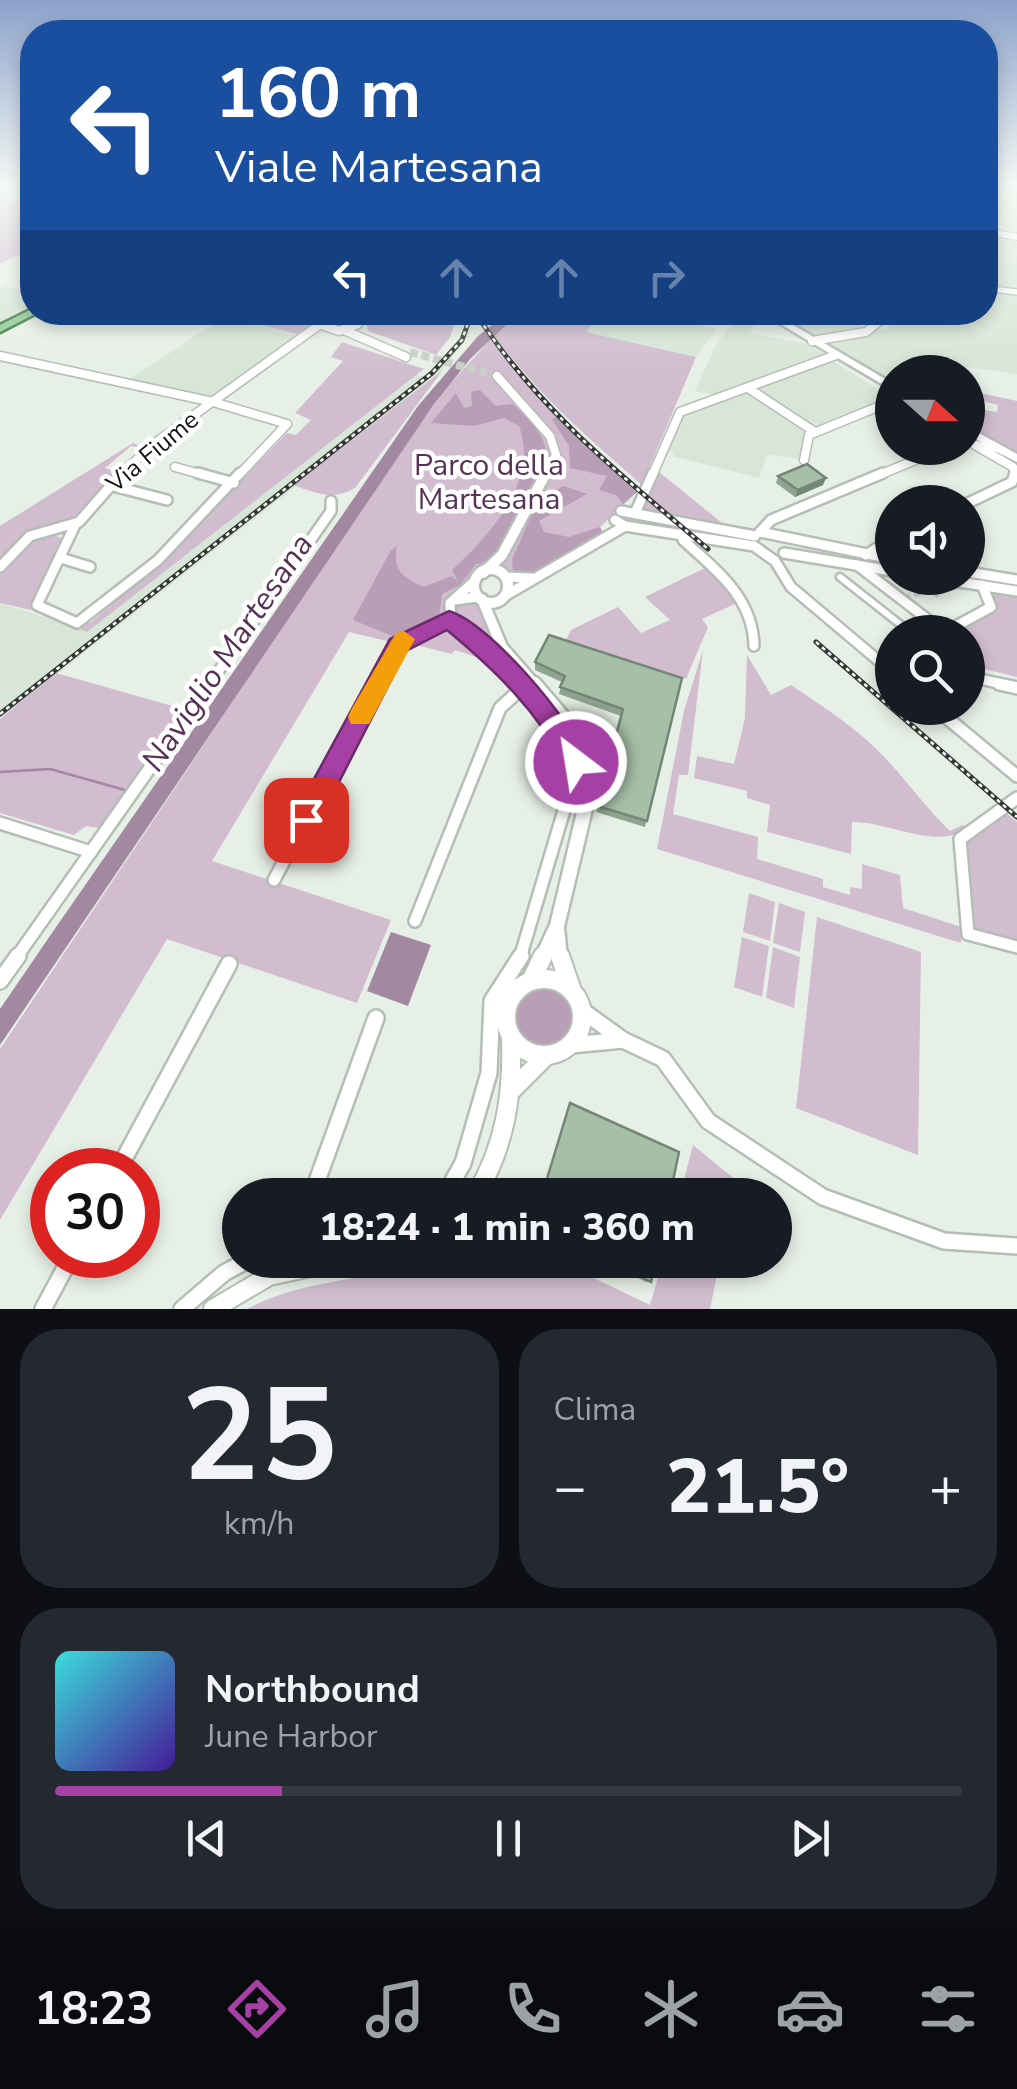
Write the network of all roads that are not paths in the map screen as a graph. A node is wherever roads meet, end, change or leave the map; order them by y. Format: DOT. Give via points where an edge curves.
graph roads {
  1 [pos="320,325"];
  2 [pos="326,325"];
  3 [pos="345,325"];
  4 [pos="361,325"];
  5 [pos="786,325"];
  6 [pos="882,325"];
  7 [pos="337,330"];
  8 [pos="310,335"];
  9 [pos="366,336"];
  10 [pos="812,341"];
  11 [pos="0,352"];
  12 [pos="408,354"];
  13 [pos="836,355"];
  14 [pos="493,377"];
  15 [pos="875,377"];
  16 [pos="748,388"];
  17 [pos="213,402"];
  18 [pos="875,409"];
  19 [pos="815,432"];
  20 [pos="985,444"];
  21 [pos="985,448"];
  22 [pos="1017,459"];
  23 [pos="804,460"];
  24 [pos="904,465"];
  25 [pos="175,467"];
  26 [pos="234,483"];
  27 [pos="109,485"];
  28 [pos="641,493"];
  29 [pos="985,495"];
  30 [pos="167,500"];
  31 [pos="332,501"];
  32 [pos="618,515"];
  33 [pos="778,518"];
  34 [pos="633,520"];
  35 [pos="75,525"];
  36 [pos="682,533"];
  37 [pos="777,533"];
  38 [pos="756,538"];
  39 [pos="600,539"];
  40 [pos="788,541"];
  41 [pos="875,552"];
  42 [pos="502,555"];
  43 [pos="61,558"];
  44 [pos="780,558"];
  45 [pos="875,561"];
  46 [pos="863,562"];
  47 [pos="875,565"];
  48 [pos="0,567"];
  49 [pos="90,567"];
  50 [pos="484,573"];
  51 [pos="985,575"];
  52 [pos="506,576"];
  53 [pos="840,577"];
  54 [pos="533,578"];
  55 [pos="1017,580"];
  56 [pos="471,584"];
  57 [pos="985,586"];
  58 [pos="1017,591"];
  59 [pos="985,594"];
  60 [pos="504,597"];
  61 [pos="480,598"];
  62 [pos="450,603"];
  63 [pos="886,615"];
  64 [pos="922,615"];
  65 [pos="976,615"];
  66 [pos="491,618"];
  67 [pos="449,620"];
  68 [pos="754,646"];
  69 [pos="875,658"];
  70 [pos="985,680"];
  71 [pos="522,687"];
  72 [pos="1017,688"];
  73 [pos="956,725"];
  74 [pos="1017,776"];
  75 [pos="1017,798"];
  76 [pos="0,823"];
  77 [pos="90,852"];
  78 [pos="274,880"];
  79 [pos="415,921"];
  80 [pos="557,926"];
  81 [pos="1017,947"];
  82 [pos="229,964"];
  83 [pos="532,979"];
  84 [pos="0,981"];
  85 [pos="578,1002"];
  86 [pos="376,1018"];
  87 [pos="511,1034"];
  88 [pos="624,1040"];
  89 [pos="572,1045"];
  90 [pos="545,1057"];
  91 [pos="512,1089"];
  92 [pos="130,1148"];
  93 [pos="318,1178"];
  94 [pos="454,1178"];
  95 [pos="484,1178"];
  96 [pos="1017,1246"];
  97 [pos="222,1276"];
  98 [pos="60,1278"];
  99 [pos="266,1278"];
  100 [pos="43,1309"];
  101 [pos="182,1309"];
  102 [pos="213,1309"];
  1 -- 8 [label="street, Via Fiume"];
  2 -- 7 [label="street"];
  3 -- 7 [label="street"];
  4 -- 9 [label="street"];
  5 -- 10 [label="main road"];
  6 -- 10 [label="street"];
  7 -- 8 [label="street, Via Fiume"];
  7 -- 9 [label="street"];
  8 -- 17 [label="street, Via Fiume"];
  9 -- 12 [label="street"];
  10 -- 13 [label="main road"];
  11 -- 17 [label="street"];
  13 -- 15 [label="main road"];
  13 -- 16 [label="street"];
  14 -- 42 [label="street" via="550,436 556,456"];
  16 -- 19 [label="street"];
  16 -- 28 [label="street" via="682,410"];
  17 -- 26 [label="street" via="287,424"];
  17 -- 27 [label="street, Via Fiume"];
  18 -- 19 [label="street"];
  19 -- 23 [label="street"];
  20 -- 22 [label="main road"];
  21 -- 29 [label="street" via="1016,476"];
  24 -- 33 [label="street"];
  25 -- 26 [label="street"];
  26 -- 43 [label="street, Via Fiume" via="149,568 79,622 38,606"];
  27 -- 30 [label="street"];
  27 -- 35 [label="street, Via Fiume"];
  28 -- 32 [label="street"];
  28 -- 34 [label="street"];
  31 -- 77 [label="street"];
  32 -- 34 [label="street"];
  32 -- 34 [label="street"];
  32 -- 39 [label="street"];
  33 -- 37 [label="street"];
  33 -- 38 [label="street"];
  34 -- 36 [label="street"];
  34 -- 38 [label="street"];
  34 -- 39 [label="street"];
  35 -- 43 [label="street, Via Fiume"];
  35 -- 48 [label="street" via="30,536"];
  36 -- 38 [label="street"];
  36 -- 68 [label="street" via="746,604"];
  37 -- 38 [label="street"];
  37 -- 40 [label="street"];
  38 -- 44 [label="street"];
  39 -- 54 [label="street"];
  40 -- 44 [label="street"];
  40 -- 46 [label="street"];
  41 -- 46 [label="street"];
  42 -- 50 [label="street"];
  42 -- 52 [label="street"];
  43 -- 49 [label="street"];
  44 -- 46 [label="street"];
  44 -- 69 [label="street" via="790,587"];
  45 -- 46 [label="street"];
  46 -- 47 [label="street"];
  46 -- 64 [label="street"];
  50 -- 52 [label="street"];
  50 -- 56 [label="street"];
  51 -- 55 [label="street"];
  52 -- 54 [label="street"];
  52 -- 60 [label="street" via="512,584"];
  53 -- 63 [label="street"];
  54 -- 60 [label="street"];
  56 -- 61 [label="street"];
  56 -- 62 [label="street"];
  57 -- 58 [label="street"];
  59 -- 65 [label="street" via="990,607"];
  60 -- 61 [label="street"];
  60 -- 66 [label="street"];
  61 -- 62 [label="street"];
  61 -- 66 [label="street"];
  62 -- 67 [label="street"];
  66 -- 80 [label="street" via="502,647 583,741 593,763 591,799"];
  67 -- 71 [label="street"];
  67 -- 78 [label="street" via="398,645"];
  70 -- 72 [label="street"];
  71 -- 79 [label="street" via="500,708"];
  71 -- 94 [label="street" via="569,742 576,770 522,953 492,1001 489,1073"];
  73 -- 74 [label="street"];
  75 -- 81 [label="street" via="960,839 968,934"];
  76 -- 77 [label="street"];
  77 -- 84 [label="street"];
  80 -- 83 [label="street"];
  80 -- 85 [label="street" via="560,960"];
  82 -- 92 [label="street"];
  83 -- 85 [label="street" via="560,982"];
  83 -- 87 [label="street" via="509,1002"];
  85 -- 88 [label="street"];
  85 -- 89 [label="street"];
  86 -- 93 [label="street"];
  87 -- 90 [label="street" via="527,1052"];
  87 -- 91 [label="street"];
  88 -- 89 [label="street"];
  88 -- 96 [label="street" via="663,1059 715,1126 823,1197 944,1241"];
  89 -- 90 [label="street"];
  90 -- 91 [label="street"];
  91 -- 95 [label="street"];
  97 -- 101 [label="street"];
  98 -- 100 [label="street"];
  99 -- 102 [label="street"];
}
